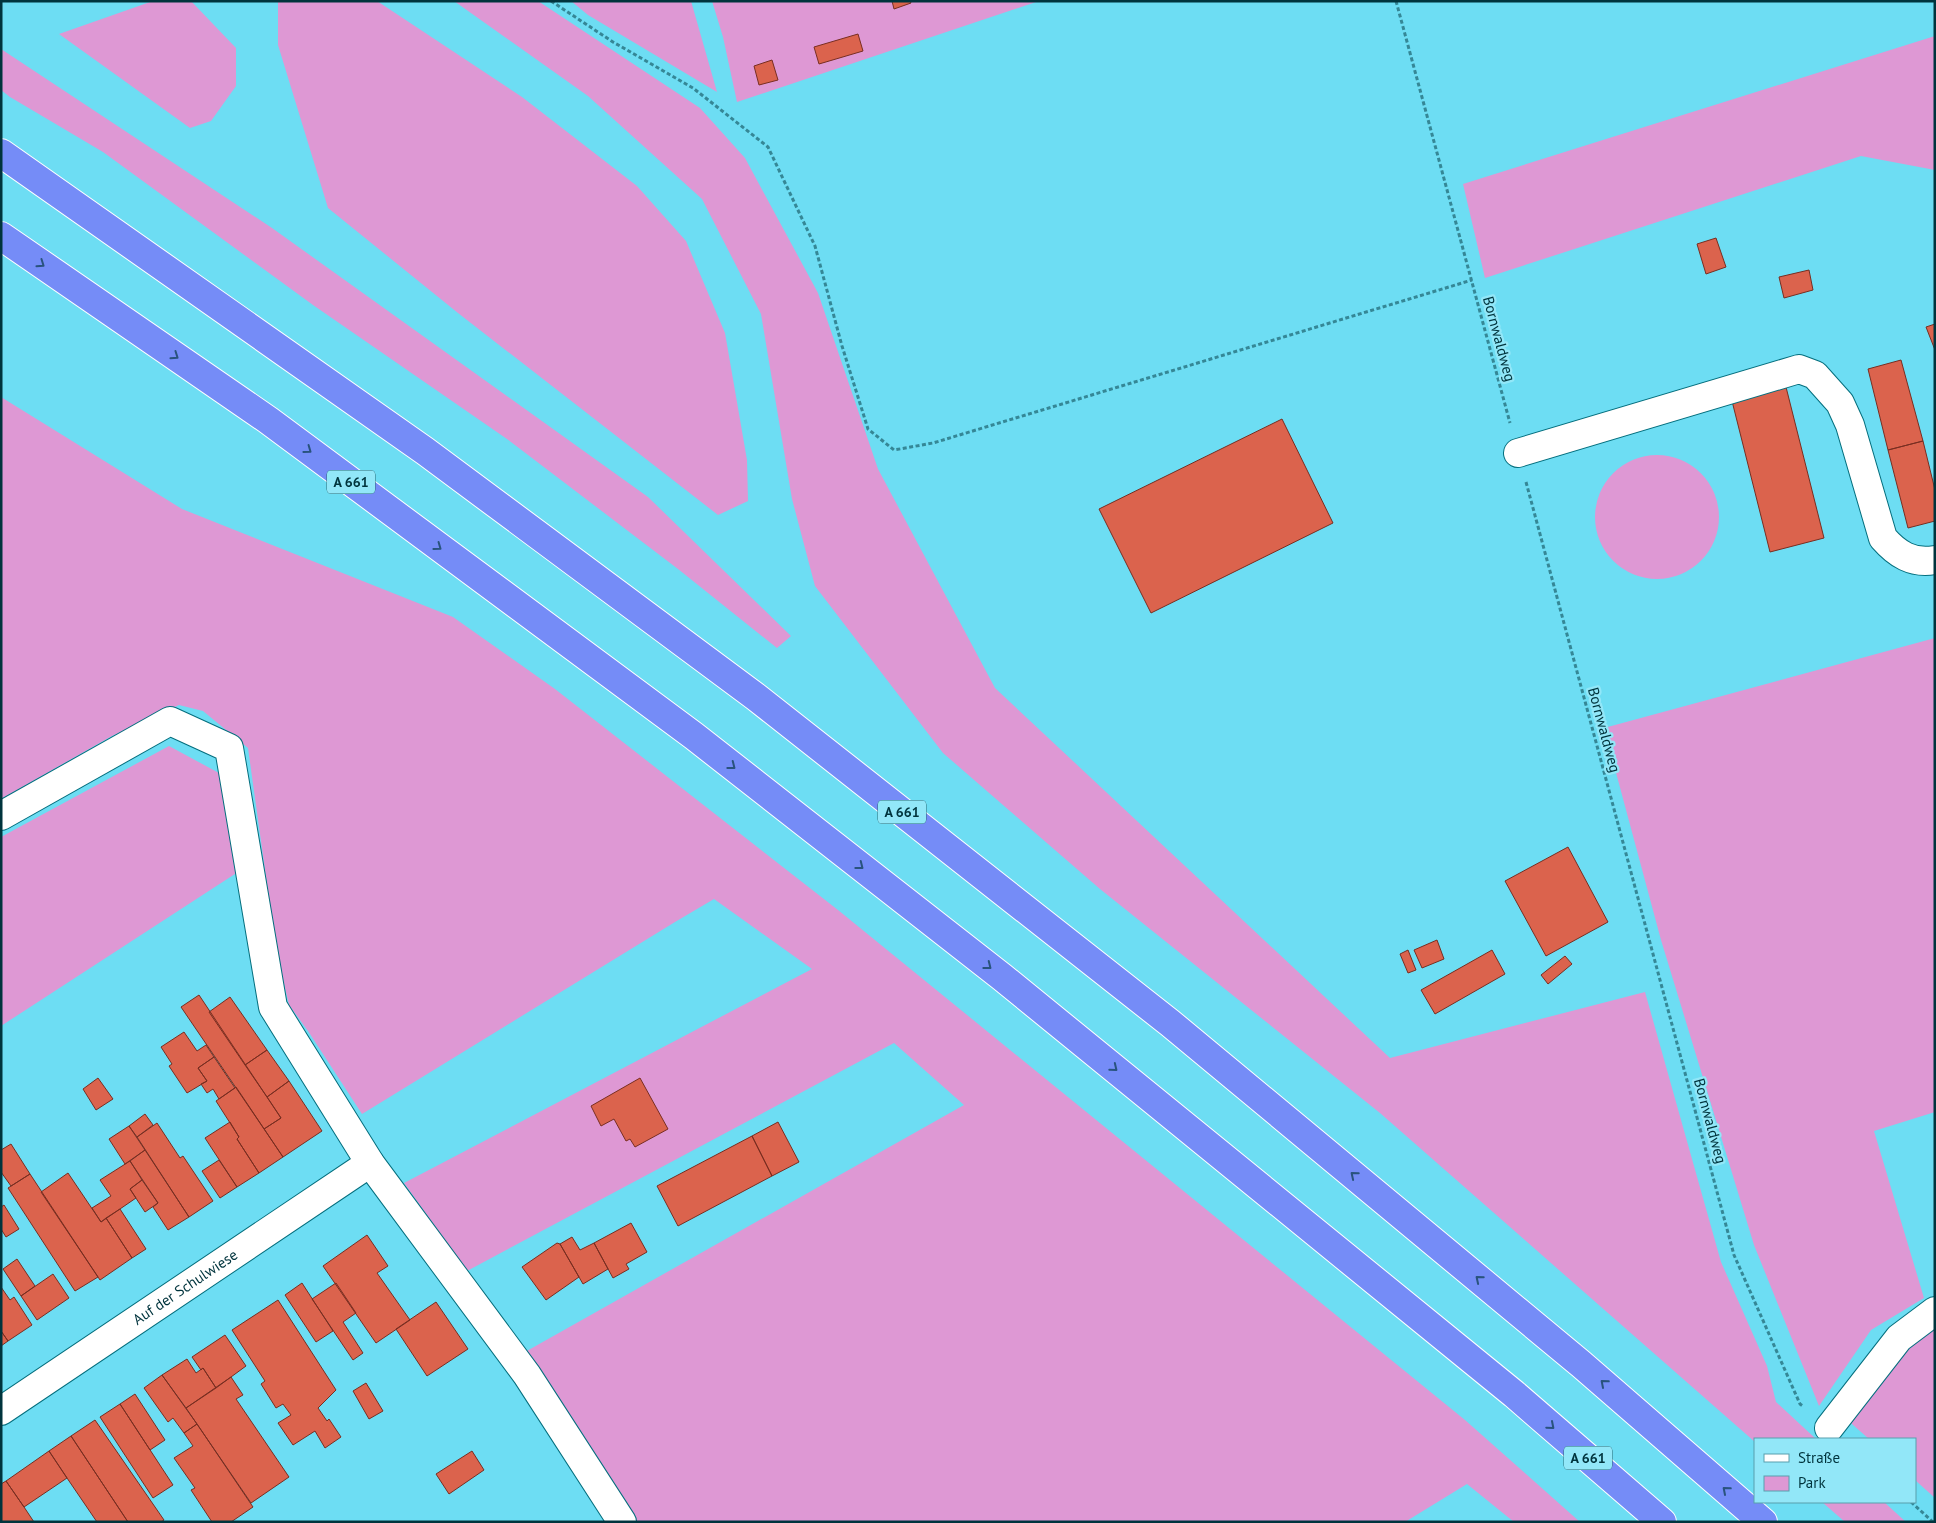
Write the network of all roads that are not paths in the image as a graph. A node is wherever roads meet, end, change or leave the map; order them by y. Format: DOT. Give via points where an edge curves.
graph roads {
  1 [pos="1,154"];
  2 [pos="1,236"];
  3 [pos="1518,453"];
  4 [pos="1935,560"];
  5 [pos="1,816"];
  6 [pos="370,1163"];
  7 [pos="1935,1311"];
  8 [pos="1,1412"];
  9 [pos="1829,1428"];
  10 [pos="622,1522"];
  11 [pos="1662,1522"];
  12 [pos="1763,1522"];
  12 -- 1 [label="highway, A 661, one-way" via="1582,1364 1170,1023 756,697 425,451"];
  2 -- 11 [label="highway, A 661, one-way" via="268,420 694,736 1026,996 1514,1394"];
  3 -- 4 [label="street" via="1799,369 1815,375 1840,403 1850,425 1883,538 1892,548 1914,561"];
  5 -- 6 [label="street" via="170,721 229,748 273,1007"];
  6 -- 8 [label="street, Auf der Schulwiese"];
  6 -- 10 [label="street" via="527,1375"];
  7 -- 9 [label="street" via="1898,1338"];
}
